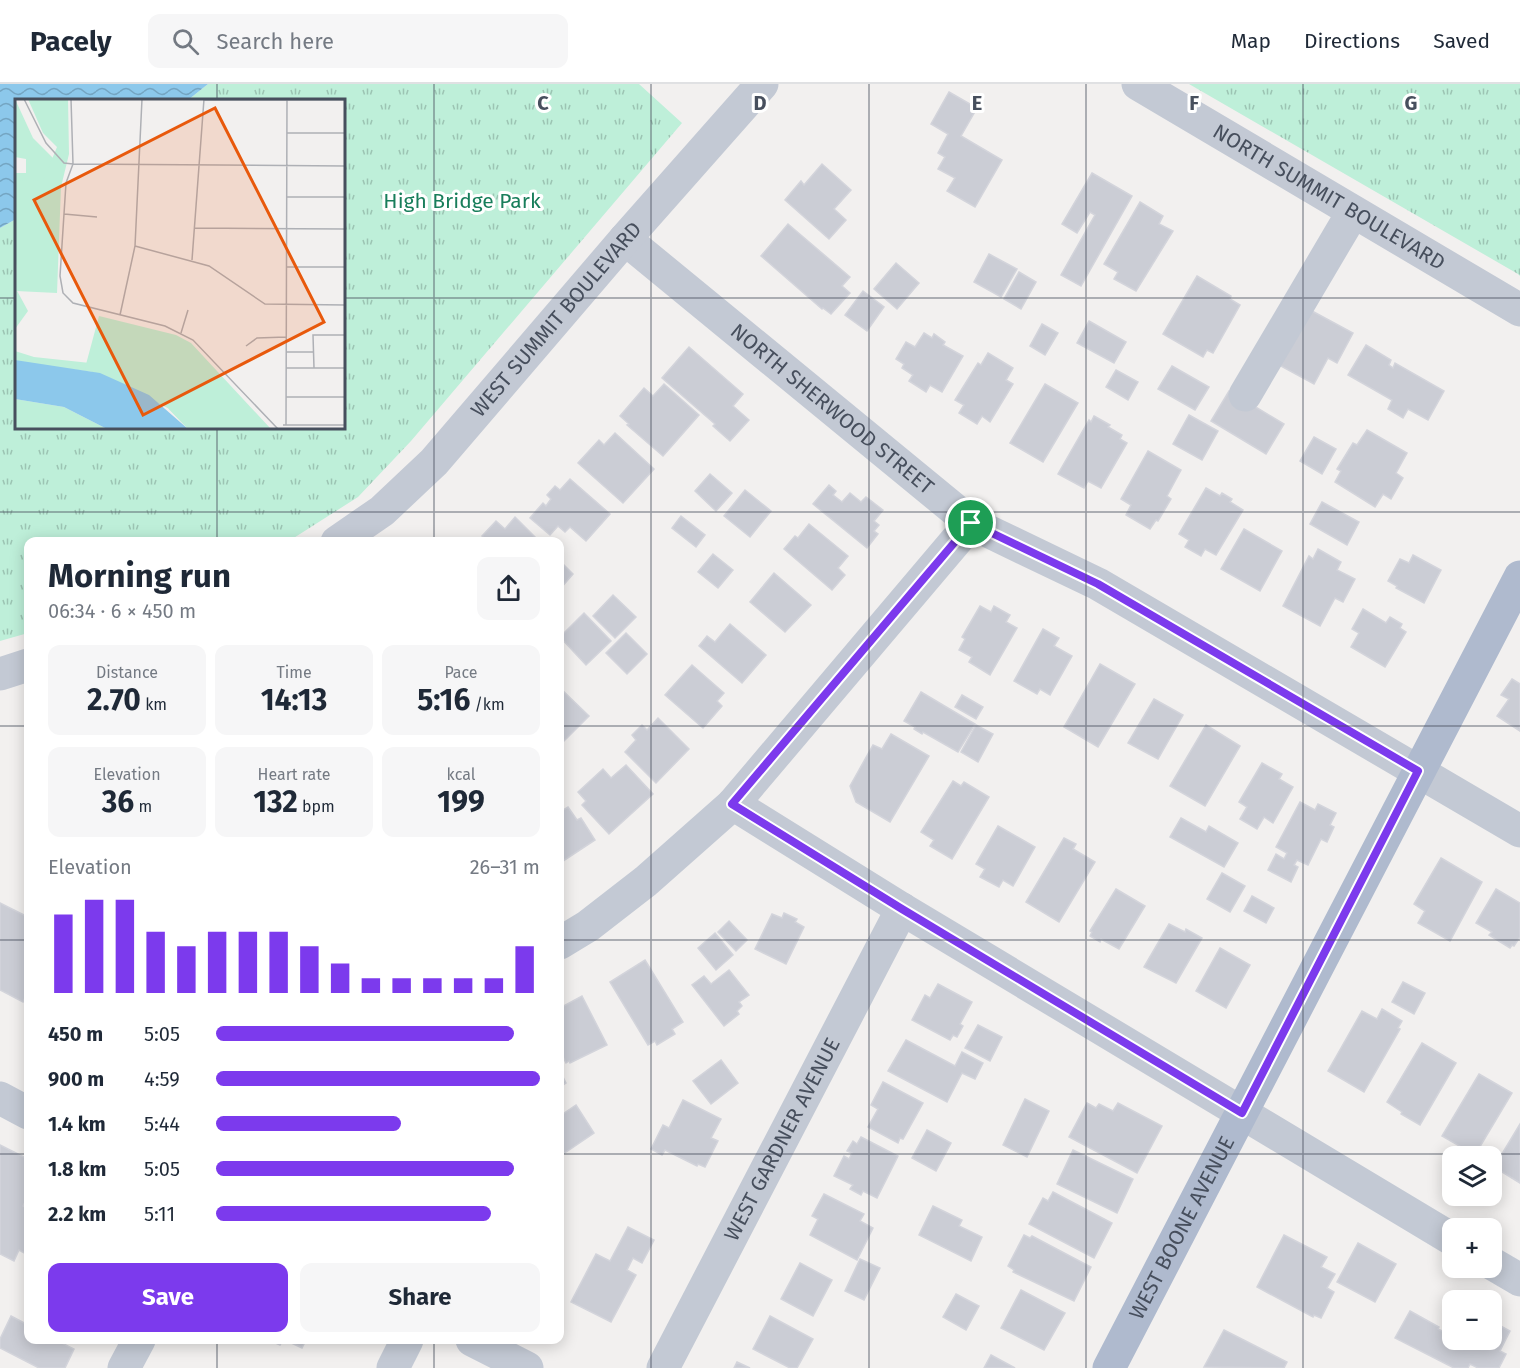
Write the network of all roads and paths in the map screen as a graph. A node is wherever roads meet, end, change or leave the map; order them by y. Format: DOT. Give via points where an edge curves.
graph roads {
  1 [pos="762,84"];
  2 [pos="1138,84"];
  3 [pos="1353,212"];
  4 [pos="625,239"];
  5 [pos="1520,310"];
  6 [pos="1245,395"];
  7 [pos="971,523"];
  8 [pos="351,537"];
  9 [pos="1520,577"];
  10 [pos="24,666"];
  11 [pos="0,674"];
  12 [pos="1418,771"];
  13 [pos="732,804"];
  14 [pos="1520,831"];
  15 [pos="902,909"];
  16 [pos="564,941"];
  17 [pos="1242,1113"];
  18 [pos="1442,1233"];
  19 [pos="1502,1269"];
  20 [pos="1520,1280"];
  21 [pos="137,1344"];
  22 [pos="405,1344"];
  23 [pos="480,1344"];
  24 [pos="124,1368"];
  25 [pos="393,1368"];
  26 [pos="527,1368"];
  27 [pos="663,1368"];
  28 [pos="1109,1368"];
  1 -- 4 [label="street, WEST SUMMIT BOULEVARD"];
  2 -- 3 [label="street, NORTH SUMMIT BOULEVARD"];
  3 -- 5 [label="street, NORTH SUMMIT BOULEVARD"];
  3 -- 6 [label="street"];
  4 -- 7 [label="street, NORTH SHERWOOD STREET"];
  4 -- 8 [label="street, WEST SUMMIT BOULEVARD" via="434,462"];
  7 -- 12 [label="street, NORTH SHERWOOD STREET" via="1098,584"];
  7 -- 13 [label="street"];
  9 -- 12 [label="main road, WEST BOONE AVENUE"];
  10 -- 11 [label="street"];
  12 -- 14 [label="street, NORTH SHERWOOD STREET"];
  12 -- 17 [label="main road, WEST BOONE AVENUE"];
  13 -- 15 [label="street"];
  13 -- 16 [label="street" via="646,881"];
  15 -- 17 [label="street"];
  15 -- 27 [label="street, WEST GARDNER AVENUE"];
  17 -- 18 [label="street"];
  17 -- 28 [label="main road, WEST BOONE AVENUE"];
  19 -- 20 [label="street"];
  21 -- 24 [label="street"];
  22 -- 25 [label="street"];
  23 -- 26 [label="street"];
}
